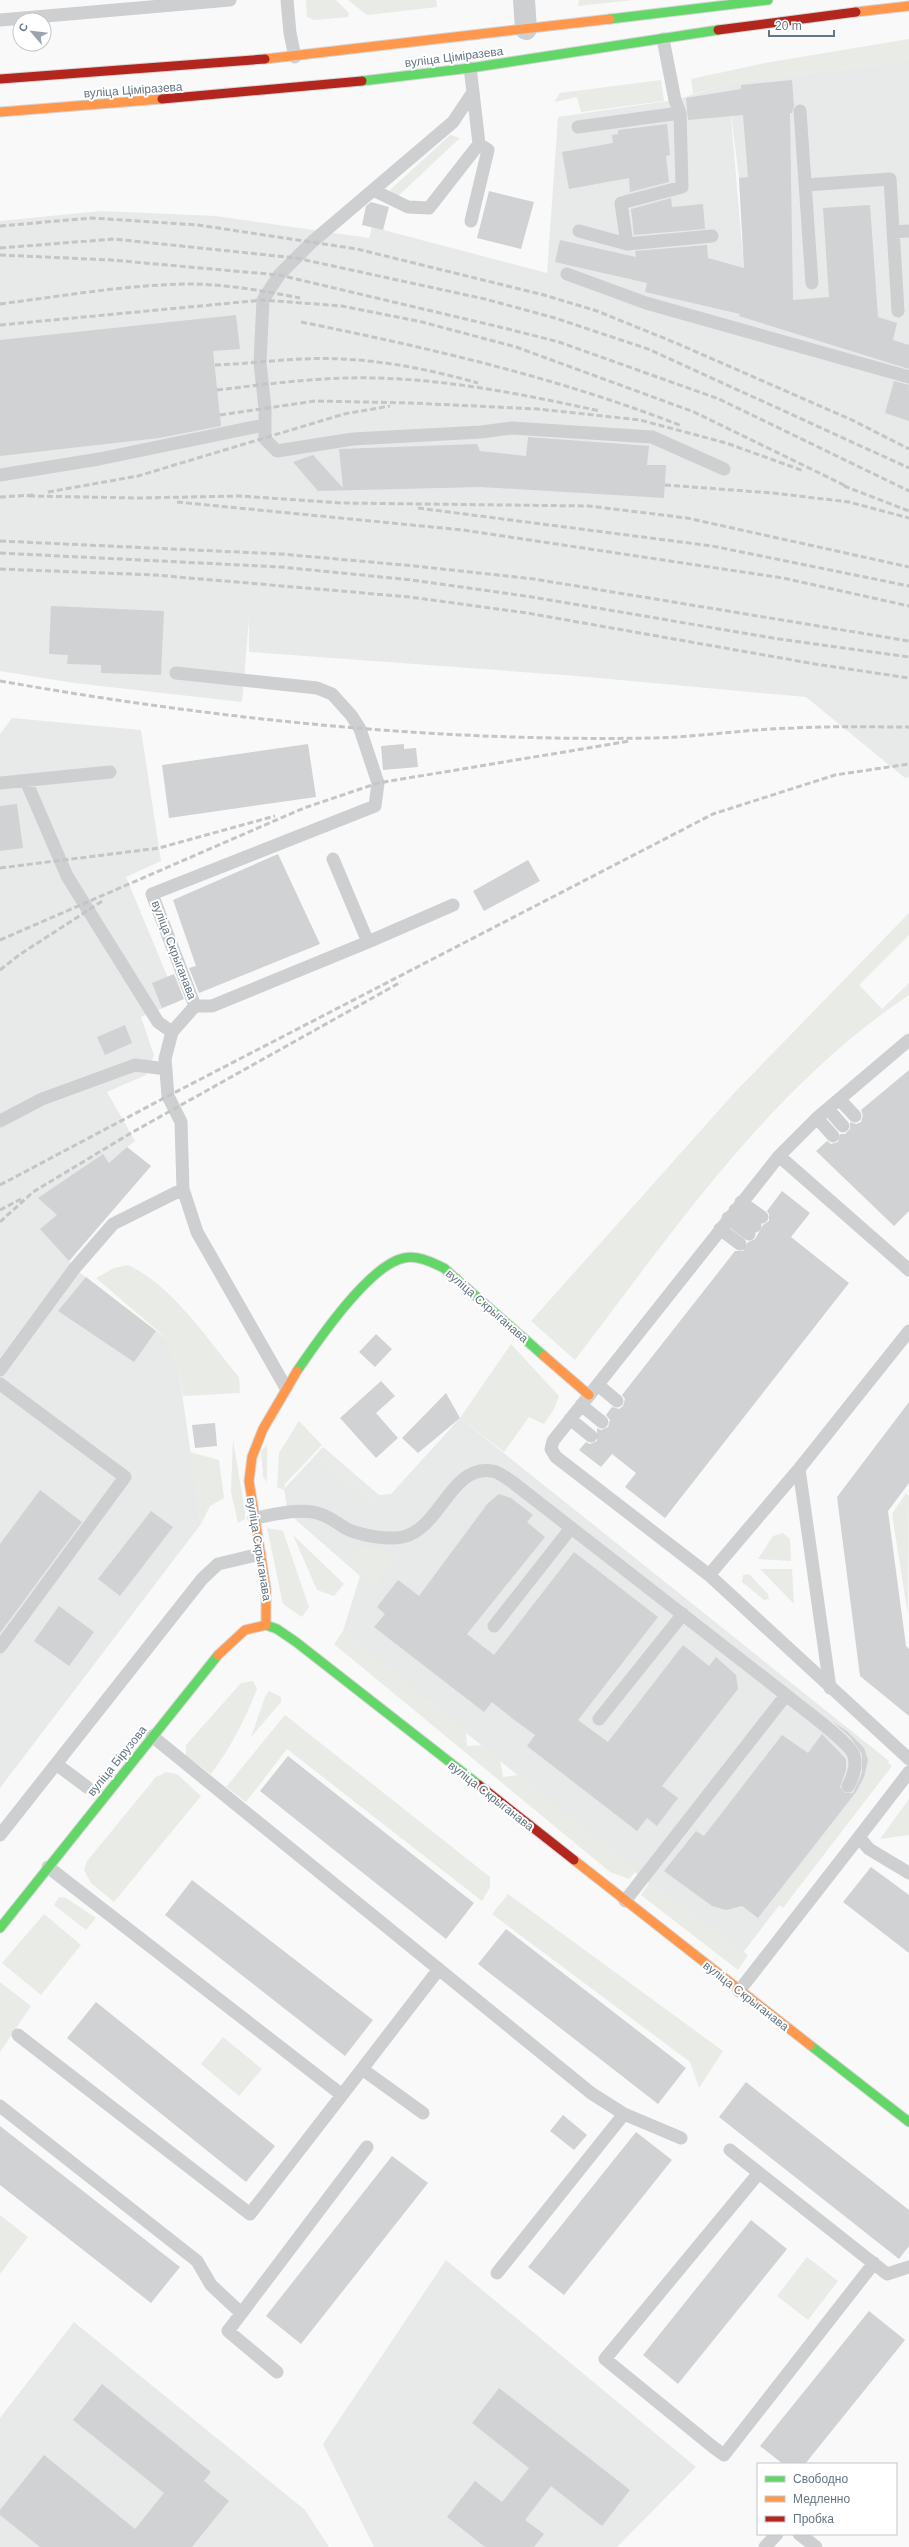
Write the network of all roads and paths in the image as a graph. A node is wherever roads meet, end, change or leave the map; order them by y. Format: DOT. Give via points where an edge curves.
graph roads {
  1 [pos="230,0"];
  2 [pos="287,0"];
  3 [pos="524,0"];
  4 [pos="768,0"];
  5 [pos="909,6"];
  6 [pos="0,20"];
  7 [pos="526,29"];
  8 [pos="663,39"];
  9 [pos="296,57"];
  10 [pos="470,68"];
  11 [pos="0,79"];
  12 [pos="472,92"];
  13 [pos="800,111"];
  14 [pos="0,112"];
  15 [pos="680,113"];
  16 [pos="578,127"];
  17 [pos="479,144"];
  18 [pos="806,185"];
  19 [pos="375,191"];
  20 [pos="471,221"];
  21 [pos="579,231"];
  22 [pos="909,231"];
  23 [pos="893,232"];
  24 [pos="712,236"];
  25 [pos="627,244"];
  26 [pos="567,274"];
  27 [pos="812,283"];
  28 [pos="898,311"];
  29 [pos="909,376"];
  30 [pos="264,425"];
  31 [pos="724,469"];
  32 [pos="0,475"];
  33 [pos="176,673"];
  34 [pos="110,772"];
  35 [pos="26,781"];
  36 [pos="0,783"];
  37 [pos="333,859"];
  38 [pos="453,905"];
  39 [pos="368,942"];
  40 [pos="196,1006"];
  41 [pos="172,1032"];
  42 [pos="909,1040"];
  43 [pos="166,1069"];
  44 [pos="839,1099"];
  45 [pos="828,1109"];
  46 [pos="855,1116"];
  47 [pos="817,1118"];
  48 [pos="0,1121"];
  49 [pos="843,1126"];
  50 [pos="833,1136"];
  51 [pos="779,1156"];
  52 [pos="184,1189"];
  53 [pos="731,1215"];
  54 [pos="740,1244"];
  55 [pos="909,1270"];
  56 [pos="909,1331"];
  57 [pos="0,1370"];
  58 [pos="0,1384"];
  59 [pos="598,1385"];
  60 [pos="286,1388"];
  61 [pos="585,1400"];
  62 [pos="617,1401"];
  63 [pos="570,1419"];
  64 [pos="602,1422"];
  65 [pos="590,1436"];
  66 [pos="799,1469"];
  67 [pos="254,1518"];
  68 [pos="571,1528"];
  69 [pos="260,1554"];
  70 [pos="709,1575"];
  71 [pos="682,1614"];
  72 [pos="266,1625"];
  73 [pos="494,1626"];
  74 [pos="0,1647"];
  75 [pos="830,1688"];
  76 [pos="786,1695"];
  77 [pos="600,1719"];
  78 [pos="152,1736"];
  79 [pos="909,1759"];
  80 [pos="56,1764"];
  81 [pos="909,1772"];
  82 [pos="848,1786"];
  83 [pos="87,1788"];
  84 [pos="0,1835"];
  85 [pos="859,1837"];
  86 [pos="48,1867"];
  87 [pos="909,1874"];
  88 [pos="625,1901"];
  89 [pos="0,1928"];
  90 [pos="439,1969"];
  91 [pos="739,1991"];
  92 [pos="18,2035"];
  93 [pos="362,2069"];
  94 [pos="342,2094"];
  95 [pos="0,2106"];
  96 [pos="423,2113"];
  97 [pos="624,2114"];
  98 [pos="909,2122"];
  99 [pos="681,2138"];
  100 [pos="367,2147"];
  101 [pos="730,2150"];
  102 [pos="758,2174"];
  103 [pos="874,2263"];
  104 [pos="909,2267"];
  105 [pos="497,2273"];
  106 [pos="241,2313"];
  107 [pos="277,2372"];
  108 [pos="776,2535"];
  109 [pos="801,2535"];
  110 [pos="765,2547"];
  111 [pos="816,2547"];
  1 -- 6 [label="lane"];
  2 -- 9 [label="lane" via="290,33"];
  3 -- 7 [label="street"];
  4 -- 7 [label="street, вуліца Ціміразева"];
  5 -- 8 [label="street, вуліца Ціміразева" via="751,25"];
  7 -- 9 [label="street, вуліца Ціміразева"];
  8 -- 10 [label="street, вуліца Ціміразева"];
  8 -- 15 [label="lane"];
  9 -- 11 [label="street, вуліца Ціміразева"];
  10 -- 12 [label="lane"];
  10 -- 14 [label="street, вуліца Ціміразева" via="295,89"];
  12 -- 17 [label="lane"];
  12 -- 19 [label="lane" via="453,122"];
  13 -- 18 [label="lane"];
  15 -- 16 [label="lane"];
  15 -- 25 [label="lane" via="682,187 621,202"];
  17 -- 19 [label="lane" via="429,208 408,207"];
  17 -- 20 [label="lane" via="488,150"];
  18 -- 23 [label="lane" via="890,179"];
  18 -- 27 [label="lane"];
  19 -- 30 [label="lane" via="296,258 279,276 263,300 260,363 265,408"];
  21 -- 25 [label="lane"];
  22 -- 23 [label="lane"];
  23 -- 28 [label="lane"];
  24 -- 25 [label="lane"];
  26 -- 29 [label="lane" via="646,303"];
  30 -- 31 [label="lane" via="265,439 277,451 353,438 481,432 512,428 652,437"];
  30 -- 32 [label="lane" via="99,459"];
  33 -- 40 [label="lane, вуліца Скрыганава" via="317,688 332,694 360,729 378,783 374,806 152,894"];
  34 -- 35 [label="lane"];
  35 -- 36 [label="lane"];
  35 -- 41 [label="lane" via="66,876 158,1022"];
  37 -- 39 [label="lane"];
  38 -- 39 [label="lane"];
  39 -- 40 [label="lane" via="212,1006"];
  40 -- 41 [label="lane, вуліца Скрыганава"];
  41 -- 43 [label="lane, вуліца Скрыганава" via="166,1046"];
  42 -- 44 [label="lane"];
  43 -- 48 [label="lane" via="135,1065 42,1099"];
  43 -- 52 [label="lane, вуліца Скрыганава" via="168,1096 181,1122"];
  44 -- 45 [label="lane"];
  44 -- 46 [label="lane"];
  45 -- 47 [label="lane"];
  45 -- 49 [label="lane"];
  47 -- 50 [label="lane"];
  47 -- 51 [label="lane"];
  51 -- 53 [label="lane"];
  51 -- 55 [label="lane"];
  52 -- 57 [label="lane" via="114,1224 74,1269"];
  52 -- 60 [label="lane, вуліца Скрыганава" via="197,1232"];
  53 -- 53 [label="lane" via="755,1226"];
  53 -- 54 [label="lane"];
  53 -- 59 [label="lane"];
  56 -- 66 [label="lane"];
  58 -- 74 [label="lane" via="125,1477"];
  59 -- 61 [label="lane"];
  59 -- 62 [label="lane"];
  60 -- 61 [label="street, вуліца Скрыганава" via="377,1271 394,1260 409,1256 424,1257 444,1268"];
  60 -- 67 [label="street, вуліца Скрыганава" via="259,1437 251,1461 249,1481"];
  61 -- 63 [label="lane"];
  61 -- 64 [label="lane"];
  63 -- 65 [label="lane"];
  63 -- 70 [label="lane" via="552,1441 551,1449 556,1457"];
  66 -- 70 [label="lane"];
  66 -- 75 [label="lane"];
  67 -- 68 [label="lane" via="308,1511 320,1513 350,1530 378,1537 404,1537 423,1525 463,1479 479,1471 494,1471 511,1481"];
  67 -- 69 [label="street, вуліца Скрыганава"];
  68 -- 71 [label="lane"];
  68 -- 73 [label="lane"];
  69 -- 72 [label="street, вуліца Скрыганава" via="267,1590"];
  69 -- 80 [label="lane" via="218,1564 202,1580"];
  70 -- 75 [label="lane"];
  71 -- 76 [label="lane"];
  71 -- 77 [label="lane"];
  72 -- 78 [label="street, вуліца Бірузова" via="245,1630 223,1649"];
  72 -- 88 [label="street, вуліца Скрыганава" via="296,1642"];
  75 -- 79 [label="lane"];
  76 -- 82 [label="lane" via="846,1744 854,1756 854,1774"];
  76 -- 88 [label="lane"];
  78 -- 86 [label="street, вуліца Бірузова"];
  78 -- 90 [label="lane"];
  80 -- 83 [label="lane"];
  80 -- 84 [label="lane"];
  81 -- 85 [label="lane"];
  85 -- 87 [label="lane" via="869,1849"];
  85 -- 91 [label="lane"];
  86 -- 89 [label="street, вуліца Бірузова"];
  86 -- 94 [label="lane"];
  88 -- 91 [label="street, вуліца Скрыганава"];
  90 -- 93 [label="lane"];
  90 -- 97 [label="lane" via="591,2093"];
  91 -- 98 [label="street, вуліца Скрыганава"];
  92 -- 94 [label="lane" via="250,2214"];
  93 -- 94 [label="lane"];
  93 -- 96 [label="lane"];
  95 -- 106 [label="lane" via="197,2261 211,2285"];
  97 -- 99 [label="lane"];
  97 -- 105 [label="lane"];
  100 -- 106 [label="lane"];
  101 -- 102 [label="lane"];
  102 -- 103 [label="lane"];
  102 -- 103 [label="lane" via="605,2360 713,2447 724,2455"];
  103 -- 104 [label="lane" via="887,2274"];
  106 -- 107 [label="lane" via="228,2331"];
  108 -- 110 [label="lane"];
  109 -- 111 [label="lane"];
}
